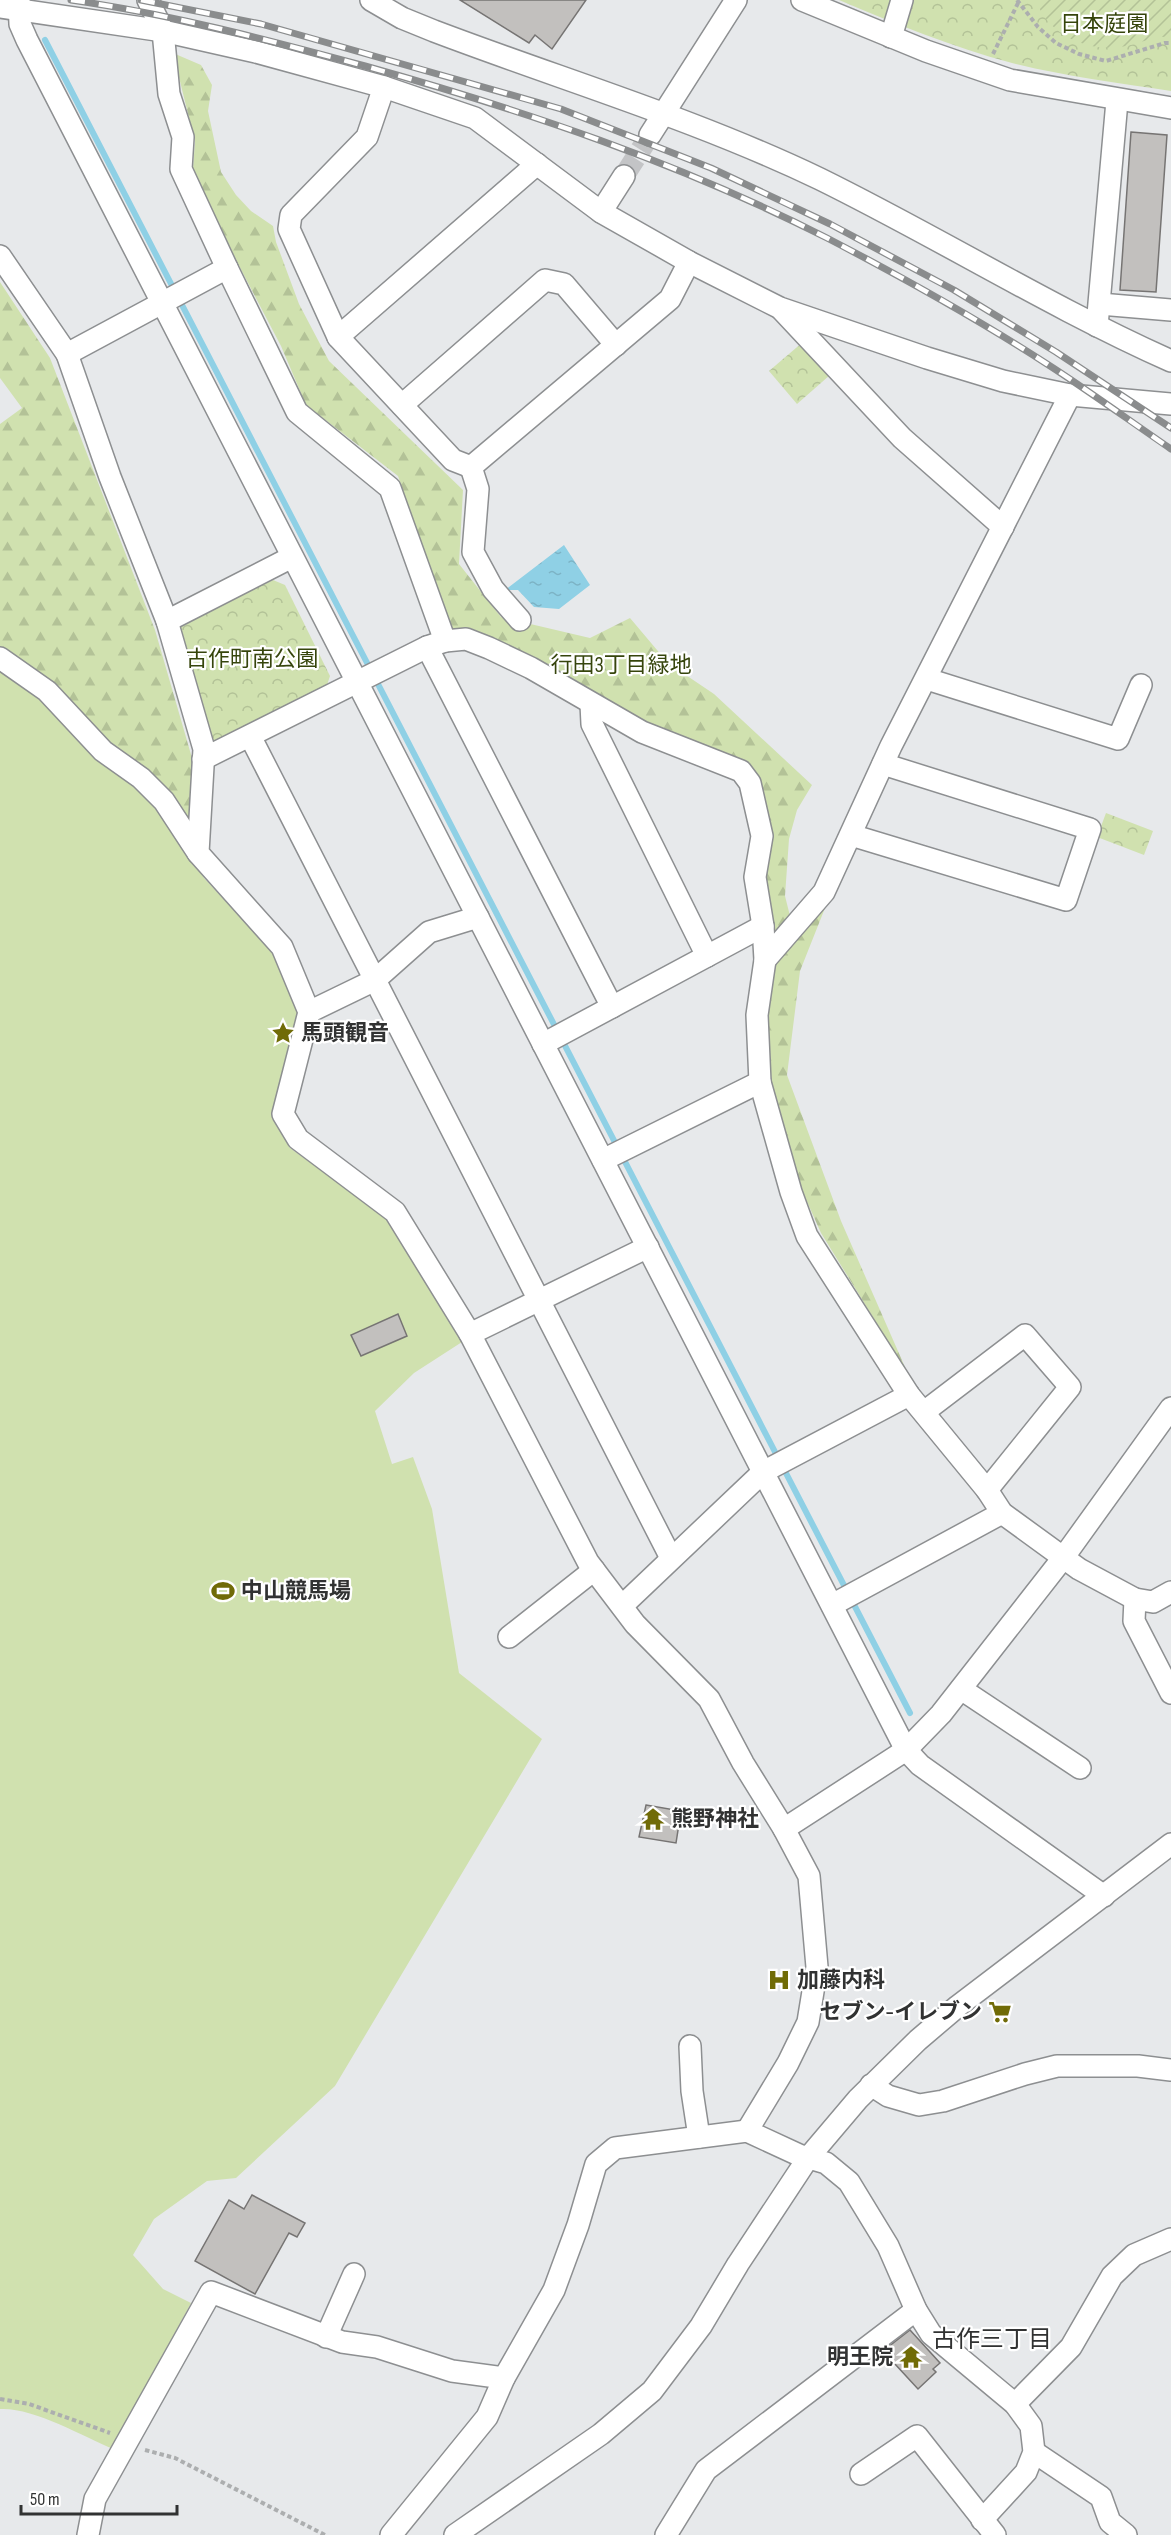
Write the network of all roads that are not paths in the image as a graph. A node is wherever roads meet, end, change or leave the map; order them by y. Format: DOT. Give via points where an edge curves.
graph roads {
  1 [pos="148,0"];
  2 [pos="371,0"];
  3 [pos="736,0"];
  4 [pos="802,0"];
  5 [pos="902,0"];
  6 [pos="12,5"];
  7 [pos="829,5"];
  8 [pos="163,31"];
  9 [pos="891,37"];
  10 [pos="384,87"];
  11 [pos="1117,100"];
  12 [pos="1171,108"];
  13 [pos="664,112"];
  14 [pos="650,135"];
  15 [pos="537,164"];
  16 [pos="624,176"];
  17 [pos="602,212"];
  18 [pos="0,256"];
  19 [pos="689,262"];
  20 [pos="227,268"];
  21 [pos="161,303"];
  22 [pos="1100,304"];
  23 [pos="780,308"];
  24 [pos="1171,310"];
  25 [pos="1097,326"];
  26 [pos="338,337"];
  27 [pos="616,345"];
  28 [pos="67,354"];
  29 [pos="1171,361"];
  30 [pos="1070,395"];
  31 [pos="1171,404"];
  32 [pos="402,405"];
  33 [pos="471,467"];
  34 [pos="1003,527"];
  35 [pos="292,557"];
  36 [pos="520,620"];
  37 [pos="167,621"];
  38 [pos="436,644"];
  39 [pos="0,658"];
  40 [pos="927,679"];
  41 [pos="357,683"];
  42 [pos="1141,685"];
  43 [pos="591,704"];
  44 [pos="250,736"];
  45 [pos="203,759"];
  46 [pos="883,764"];
  47 [pos="850,835"];
  48 [pos="198,853"];
  49 [pos="478,917"];
  50 [pos="763,926"];
  51 [pos="707,956"];
  52 [pos="765,960"];
  53 [pos="375,980"];
  54 [pos="612,1007"];
  55 [pos="309,1012"];
  56 [pos="543,1044"];
  57 [pos="760,1082"];
  58 [pos="603,1160"];
  59 [pos="648,1247"];
  60 [pos="539,1300"];
  61 [pos="470,1334"];
  62 [pos="909,1395"];
  63 [pos="1171,1408"];
  64 [pos="924,1412"];
  65 [pos="763,1472"];
  66 [pos="987,1490"];
  67 [pos="1002,1513"];
  68 [pos="671,1558"];
  69 [pos="1063,1558"];
  70 [pos="594,1570"];
  71 [pos="1171,1592"];
  72 [pos="1135,1599"];
  73 [pos="832,1605"];
  74 [pos="622,1606"];
  75 [pos="509,1637"];
  76 [pos="961,1689"];
  77 [pos="1171,1693"];
  78 [pos="906,1750"];
  79 [pos="1080,1768"];
  80 [pos="784,1829"];
  81 [pos="1171,1844"];
  82 [pos="1104,1896"];
  83 [pos="690,2046"];
  84 [pos="1171,2070"];
  85 [pos="871,2085"];
  86 [pos="747,2131"];
  87 [pos="699,2137"];
  88 [pos="808,2158"];
  89 [pos="1167,2247"];
  90 [pos="354,2274"];
  91 [pos="916,2310"];
  92 [pos="326,2337"];
  93 [pos="504,2378"];
  94 [pos="1015,2404"];
  95 [pos="1034,2452"];
  96 [pos="861,2474"];
  97 [pos="989,2527"];
  98 [pos="88,2535"];
  99 [pos="391,2535"];
  100 [pos="455,2535"];
  101 [pos="666,2535"];
  102 [pos="1126,2535"];
  1 -- 8 [label="street"];
  2 -- 13 [label="street" via="434,31"];
  3 -- 13 [label="street"];
  4 -- 7 [label="street"];
  5 -- 9 [label="street"];
  6 -- 8 [label="street"];
  6 -- 21 [label="street"];
  7 -- 9 [label="street"];
  8 -- 10 [label="street"];
  8 -- 20 [label="street" via="169,94 183,136 181,169"];
  9 -- 11 [label="street" via="1010,80"];
  10 -- 15 [label="street" via="475,118"];
  10 -- 26 [label="street" via="367,137 291,215 289,229"];
  11 -- 12 [label="street"];
  11 -- 22 [label="street"];
  13 -- 14 [label="street"];
  13 -- 25 [label="street" via="821,180"];
  15 -- 17 [label="street"];
  15 -- 26 [label="street"];
  16 -- 17 [label="street"];
  17 -- 19 [label="street"];
  18 -- 28 [label="street"];
  19 -- 23 [label="street"];
  19 -- 27 [label="street" via="670,299"];
  20 -- 21 [label="street"];
  20 -- 38 [label="street" via="297,412 390,488"];
  21 -- 28 [label="street"];
  21 -- 35 [label="street"];
  22 -- 24 [label="street"];
  22 -- 25 [label="street"];
  23 -- 30 [label="street" via="1003,381"];
  23 -- 34 [label="street" via="902,438"];
  25 -- 29 [label="street"];
  26 -- 32 [label="street"];
  27 -- 32 [label="street" via="564,284 545,280"];
  27 -- 33 [label="street"];
  28 -- 37 [label="street"];
  30 -- 31 [label="street"];
  30 -- 34 [label="street"];
  32 -- 33 [label="street" via="453,460"];
  33 -- 36 [label="street" via="478,489 473,552 493,590"];
  34 -- 40 [label="street"];
  35 -- 37 [label="street"];
  35 -- 41 [label="street"];
  37 -- 45 [label="street" via="204,749"];
  38 -- 41 [label="street"];
  38 -- 43 [label="street" via="466,639 531,668"];
  38 -- 54 [label="street"];
  39 -- 48 [label="street" via="47,691 103,751 141,778 164,801"];
  40 -- 42 [label="street" via="1118,739"];
  40 -- 46 [label="street"];
  41 -- 44 [label="street"];
  41 -- 49 [label="street"];
  43 -- 50 [label="street" via="642,732 741,771 750,783 762,836 755,878"];
  43 -- 51 [label="street" via="592,724"];
  44 -- 45 [label="street"];
  44 -- 53 [label="street"];
  45 -- 48 [label="street"];
  46 -- 47 [label="street"];
  46 -- 47 [label="street" via="1090,829 1066,900"];
  47 -- 52 [label="street" via="824,892"];
  48 -- 55 [label="street" via="282,947"];
  49 -- 53 [label="street" via="429,932"];
  49 -- 56 [label="street"];
  50 -- 51 [label="street"];
  50 -- 52 [label="street"];
  51 -- 54 [label="street"];
  52 -- 57 [label="street" via="757,1015"];
  53 -- 55 [label="street"];
  53 -- 60 [label="street"];
  54 -- 56 [label="street"];
  55 -- 61 [label="street" via="283,1114 298,1139 394,1212"];
  56 -- 58 [label="street"];
  57 -- 58 [label="street"];
  57 -- 62 [label="street" via="807,1236"];
  58 -- 59 [label="street"];
  59 -- 60 [label="street"];
  59 -- 65 [label="street"];
  60 -- 61 [label="street"];
  60 -- 68 [label="street"];
  61 -- 70 [label="street" via="538,1470"];
  62 -- 64 [label="street"];
  62 -- 65 [label="street"];
  63 -- 69 [label="street"];
  64 -- 66 [label="street"];
  64 -- 66 [label="street" via="1025,1335 1070,1387"];
  65 -- 68 [label="street"];
  65 -- 73 [label="street"];
  66 -- 67 [label="street"];
  67 -- 69 [label="street"];
  67 -- 73 [label="street"];
  68 -- 74 [label="street"];
  69 -- 72 [label="street"];
  69 -- 76 [label="street"];
  70 -- 74 [label="street"];
  70 -- 75 [label="street"];
  71 -- 72 [label="street" via="1154,1602"];
  72 -- 77 [label="street" via="1134,1621"];
  73 -- 78 [label="street"];
  74 -- 80 [label="street" via="710,1699"];
  76 -- 78 [label="street"];
  76 -- 79 [label="street"];
  78 -- 80 [label="street"];
  78 -- 82 [label="street" via="920,1765"];
  80 -- 86 [label="street" via="809,1876 817,1967 808,2022"];
  81 -- 82 [label="street"];
  82 -- 85 [label="street" via="958,2006"];
  83 -- 87 [label="street"];
  84 -- 85 [label="street" via="1057,2066 919,2105 888,2096"];
  85 -- 88 [label="street"];
  86 -- 87 [label="street"];
  86 -- 88 [label="street"];
  87 -- 93 [label="street" via="615,2148 596,2164 554,2290"];
  88 -- 91 [label="street" via="826,2163 849,2182 888,2246"];
  88 -- 100 [label="street" via="701,2326 652,2391 601,2434"];
  89 -- 94 [label="street" via="1134,2255 1112,2276 1071,2347"];
  90 -- 92 [label="street"];
  91 -- 94 [label="street" via="931,2334"];
  91 -- 101 [label="street" via="706,2470"];
  92 -- 93 [label="street" via="377,2347 452,2371"];
  92 -- 98 [label="street" via="211,2292 95,2499"];
  93 -- 99 [label="street" via="487,2417"];
  94 -- 95 [label="street" via="1030,2426"];
  95 -- 97 [label="street" via="1026,2472"];
  95 -- 102 [label="street" via="1101,2497 1110,2522"];
  96 -- 97 [label="street" via="917,2436"];
}
